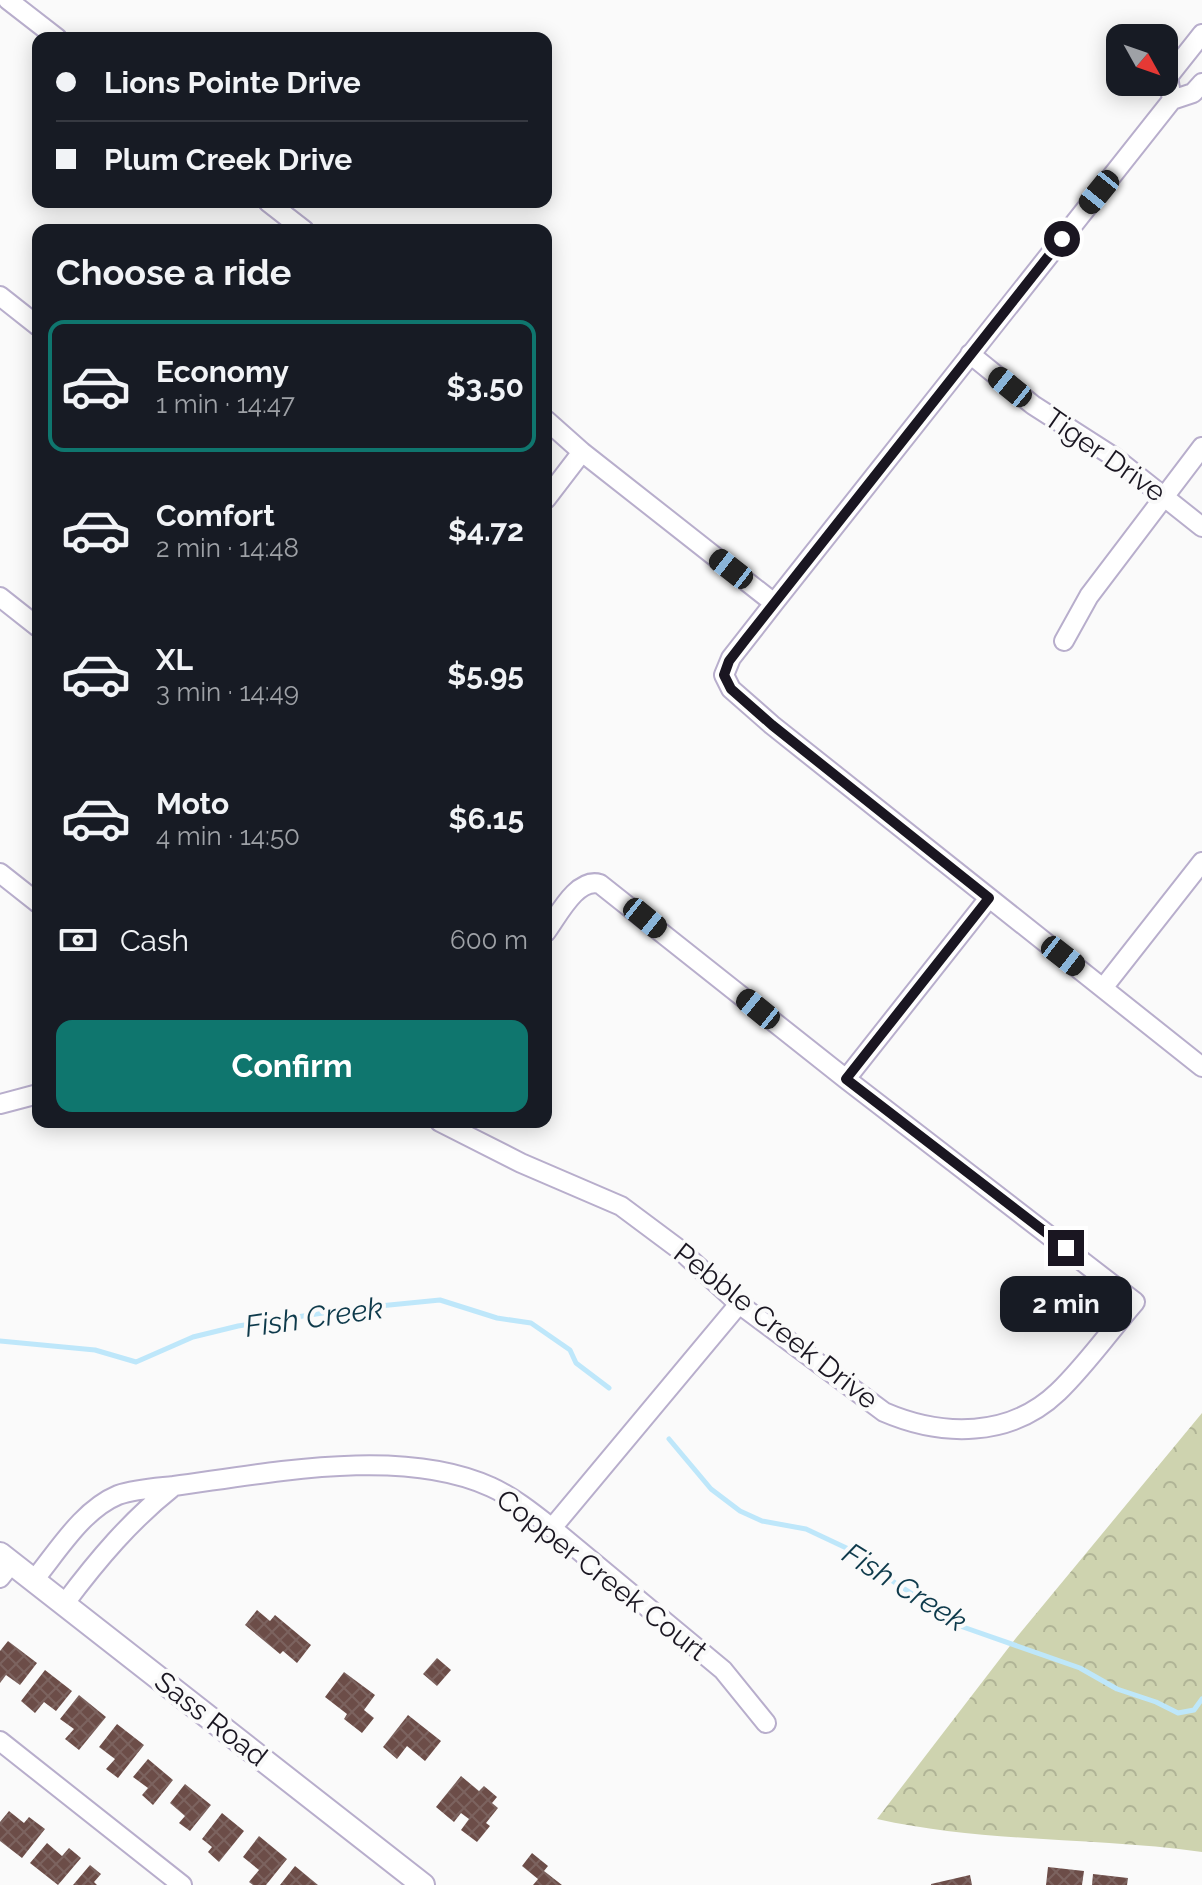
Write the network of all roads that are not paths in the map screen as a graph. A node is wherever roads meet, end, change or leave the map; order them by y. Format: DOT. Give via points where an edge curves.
graph roads {
  1 [pos="8,0"];
  2 [pos="40,0"];
  3 [pos="28,16"];
  4 [pos="49,32"];
  5 [pos="1202,34"];
  6 [pos="1202,83"];
  7 [pos="1172,100"];
  8 [pos="276,208"];
  9 [pos="296,224"];
  10 [pos="0,296"];
  11 [pos="32,321"];
  12 [pos="970,354"];
  13 [pos="552,425"];
  14 [pos="1202,447"];
  15 [pos="582,452"];
  16 [pos="552,491"];
  17 [pos="1164,495"];
  18 [pos="1202,527"];
  19 [pos="0,597"];
  20 [pos="774,603"];
  21 [pos="32,622"];
  22 [pos="1064,641"];
  23 [pos="1202,862"];
  24 [pos="0,873"];
  25 [pos="32,898"];
  26 [pos="989,898"];
  27 [pos="552,924"];
  28 [pos="1103,988"];
  29 [pos="1202,1067"];
  30 [pos="846,1079"];
  31 [pos="32,1096"];
  32 [pos="0,1104"];
  33 [pos="452,1128"];
  34 [pos="739,1304"];
  35 [pos="174,1486"];
  36 [pos="552,1528"];
  37 [pos="4,1565"];
  38 [pos="34,1580"];
  39 [pos="65,1603"];
  40 [pos="766,1723"];
  41 [pos="0,1741"];
  42 [pos="182,1885"];
  43 [pos="423,1885"];
  1 -- 3 [label="street"];
  2 -- 3 [label="street"];
  3 -- 4 [label="street"];
  5 -- 7 [label="street" via="1168,77"];
  6 -- 7 [label="street" via="1193,93"];
  7 -- 12 [label="street"];
  8 -- 9 [label="street"];
  10 -- 11 [label="street"];
  12 -- 17 [label="street, Tiger Drive" via="1033,405"];
  12 -- 20 [label="street"];
  13 -- 15 [label="street"];
  14 -- 17 [label="street"];
  15 -- 16 [label="street"];
  15 -- 20 [label="street"];
  17 -- 18 [label="street, Tiger Drive"];
  17 -- 22 [label="street" via="1089,596"];
  19 -- 21 [label="street"];
  20 -- 26 [label="street" via="731,658 724,675 731,689"];
  23 -- 28 [label="street"];
  24 -- 25 [label="street"];
  26 -- 28 [label="street"];
  26 -- 30 [label="street"];
  27 -- 30 [label="street" via="575,893 593,882"];
  28 -- 29 [label="street"];
  30 -- 34 [label="street, Pebble Creek Drive" via="1135,1302 1042,1405 1016,1420 978,1429 912,1424 884,1412"];
  31 -- 32 [label="street"];
  33 -- 34 [label="street, Pebble Creek Drive" via="621,1206"];
  34 -- 36 [label="street"];
  35 -- 36 [label="street, Copper Creek Court" via="285,1472 417,1466 492,1487"];
  35 -- 38 [label="street, Copper Creek Court" via="140,1489 98,1508"];
  35 -- 39 [label="street" via="107,1548"];
  36 -- 40 [label="street, Copper Creek Court" via="723,1670"];
  37 -- 38 [label="street, Sass Road"];
  38 -- 39 [label="street, Sass Road"];
  39 -- 43 [label="street, Sass Road"];
  41 -- 42 [label="street"];
}
